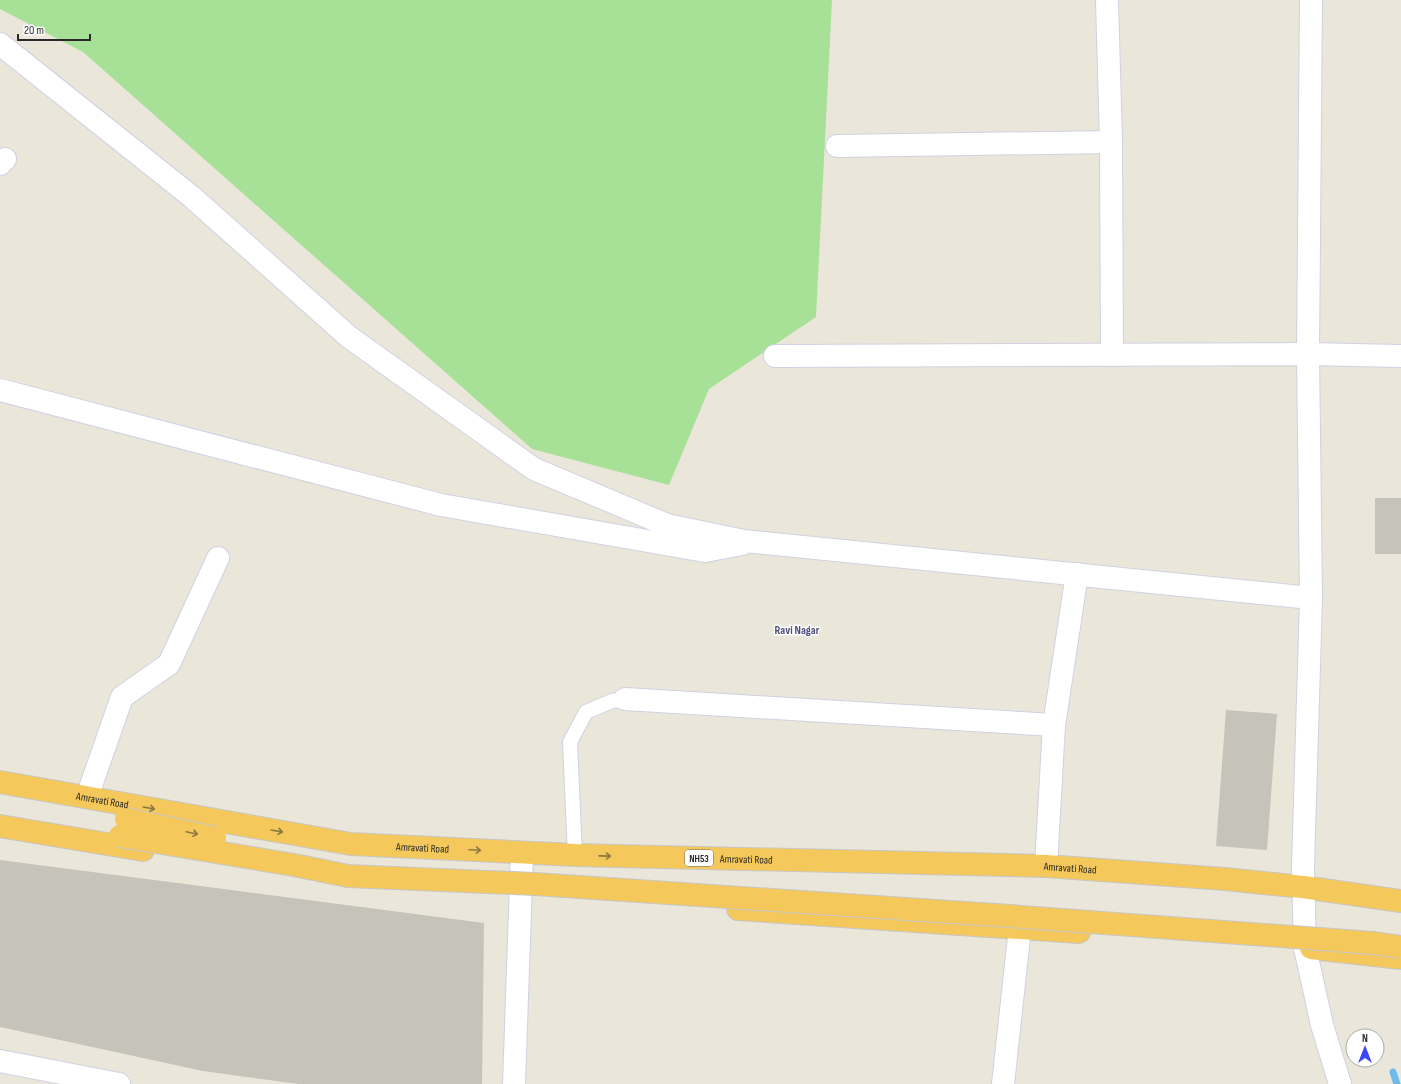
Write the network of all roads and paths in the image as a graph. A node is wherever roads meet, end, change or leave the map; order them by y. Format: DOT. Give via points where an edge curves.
graph roads {
  1 [pos="1107,0"];
  2 [pos="1311,0"];
  3 [pos="0,44"];
  4 [pos="1111,142"];
  5 [pos="837,146"];
  6 [pos="1308,354"];
  7 [pos="1112,355"];
  8 [pos="774,356"];
  9 [pos="1401,356"];
  10 [pos="0,390"];
  11 [pos="753,542"];
  12 [pos="218,558"];
  13 [pos="1077,574"];
  14 [pos="1311,598"];
  15 [pos="626,699"];
  16 [pos="1054,725"];
  17 [pos="0,782"];
  18 [pos="0,796"];
  19 [pos="87,797"];
  20 [pos="0,814"];
  21 [pos="0,826"];
  22 [pos="522,852"];
  23 [pos="575,855"];
  24 [pos="1046,866"];
  25 [pos="1303,887"];
  26 [pos="521,894"];
  27 [pos="1401,901"];
  28 [pos="1020,928"];
  29 [pos="1401,936"];
  30 [pos="1401,947"];
  31 [pos="1306,948"];
  32 [pos="1401,958"];
  33 [pos="0,1061"];
  34 [pos="120,1084"];
  35 [pos="514,1084"];
  36 [pos="1003,1084"];
  37 [pos="1340,1084"];
  1 -- 4 [label="street"];
  2 -- 6 [label="street"];
  3 -- 11 [label="street" via="192,196 349,337 534,469 667,525"];
  4 -- 5 [label="street"];
  4 -- 7 [label="street"];
  6 -- 7 [label="street"];
  6 -- 9 [label="street"];
  6 -- 14 [label="street"];
  7 -- 8 [label="street"];
  10 -- 11 [label="street" via="441,505 705,551"];
  11 -- 13 [label="street"];
  12 -- 19 [label="street" via="169,664 122,697"];
  13 -- 14 [label="street"];
  13 -- 16 [label="street"];
  14 -- 25 [label="street"];
  15 -- 16 [label="street"];
  15 -- 23 [label="lane" via="612,701 586,712 570,742"];
  16 -- 24 [label="street"];
  17 -- 19 [label="highway, Amravati Road / NH53"];
  18 -- 29 [label="highway, one-way, bridge" via="347,863 767,886 1220,919"];
  19 -- 22 [label="highway, Amravati Road / NH53, one-way" via="351,844"];
  20 -- 30 [label="highway, bridge" via="348,876 535,884 745,898"];
  21 -- 26 [label="highway" via="351,885"];
  22 -- 23 [label="highway, Amravati Road / NH53"];
  22 -- 26 [label="street"];
  23 -- 24 [label="highway, Amravati Road / NH53, one-way"];
  24 -- 25 [label="highway, Amravati Road / NH53"];
  25 -- 27 [label="highway, Amravati Road / NH53"];
  25 -- 31 [label="street"];
  26 -- 28 [label="highway"];
  26 -- 35 [label="street"];
  28 -- 31 [label="highway"];
  28 -- 36 [label="street"];
  31 -- 32 [label="highway"];
  31 -- 37 [label="street" via="1322,1025"];
  33 -- 34 [label="street"];
}
